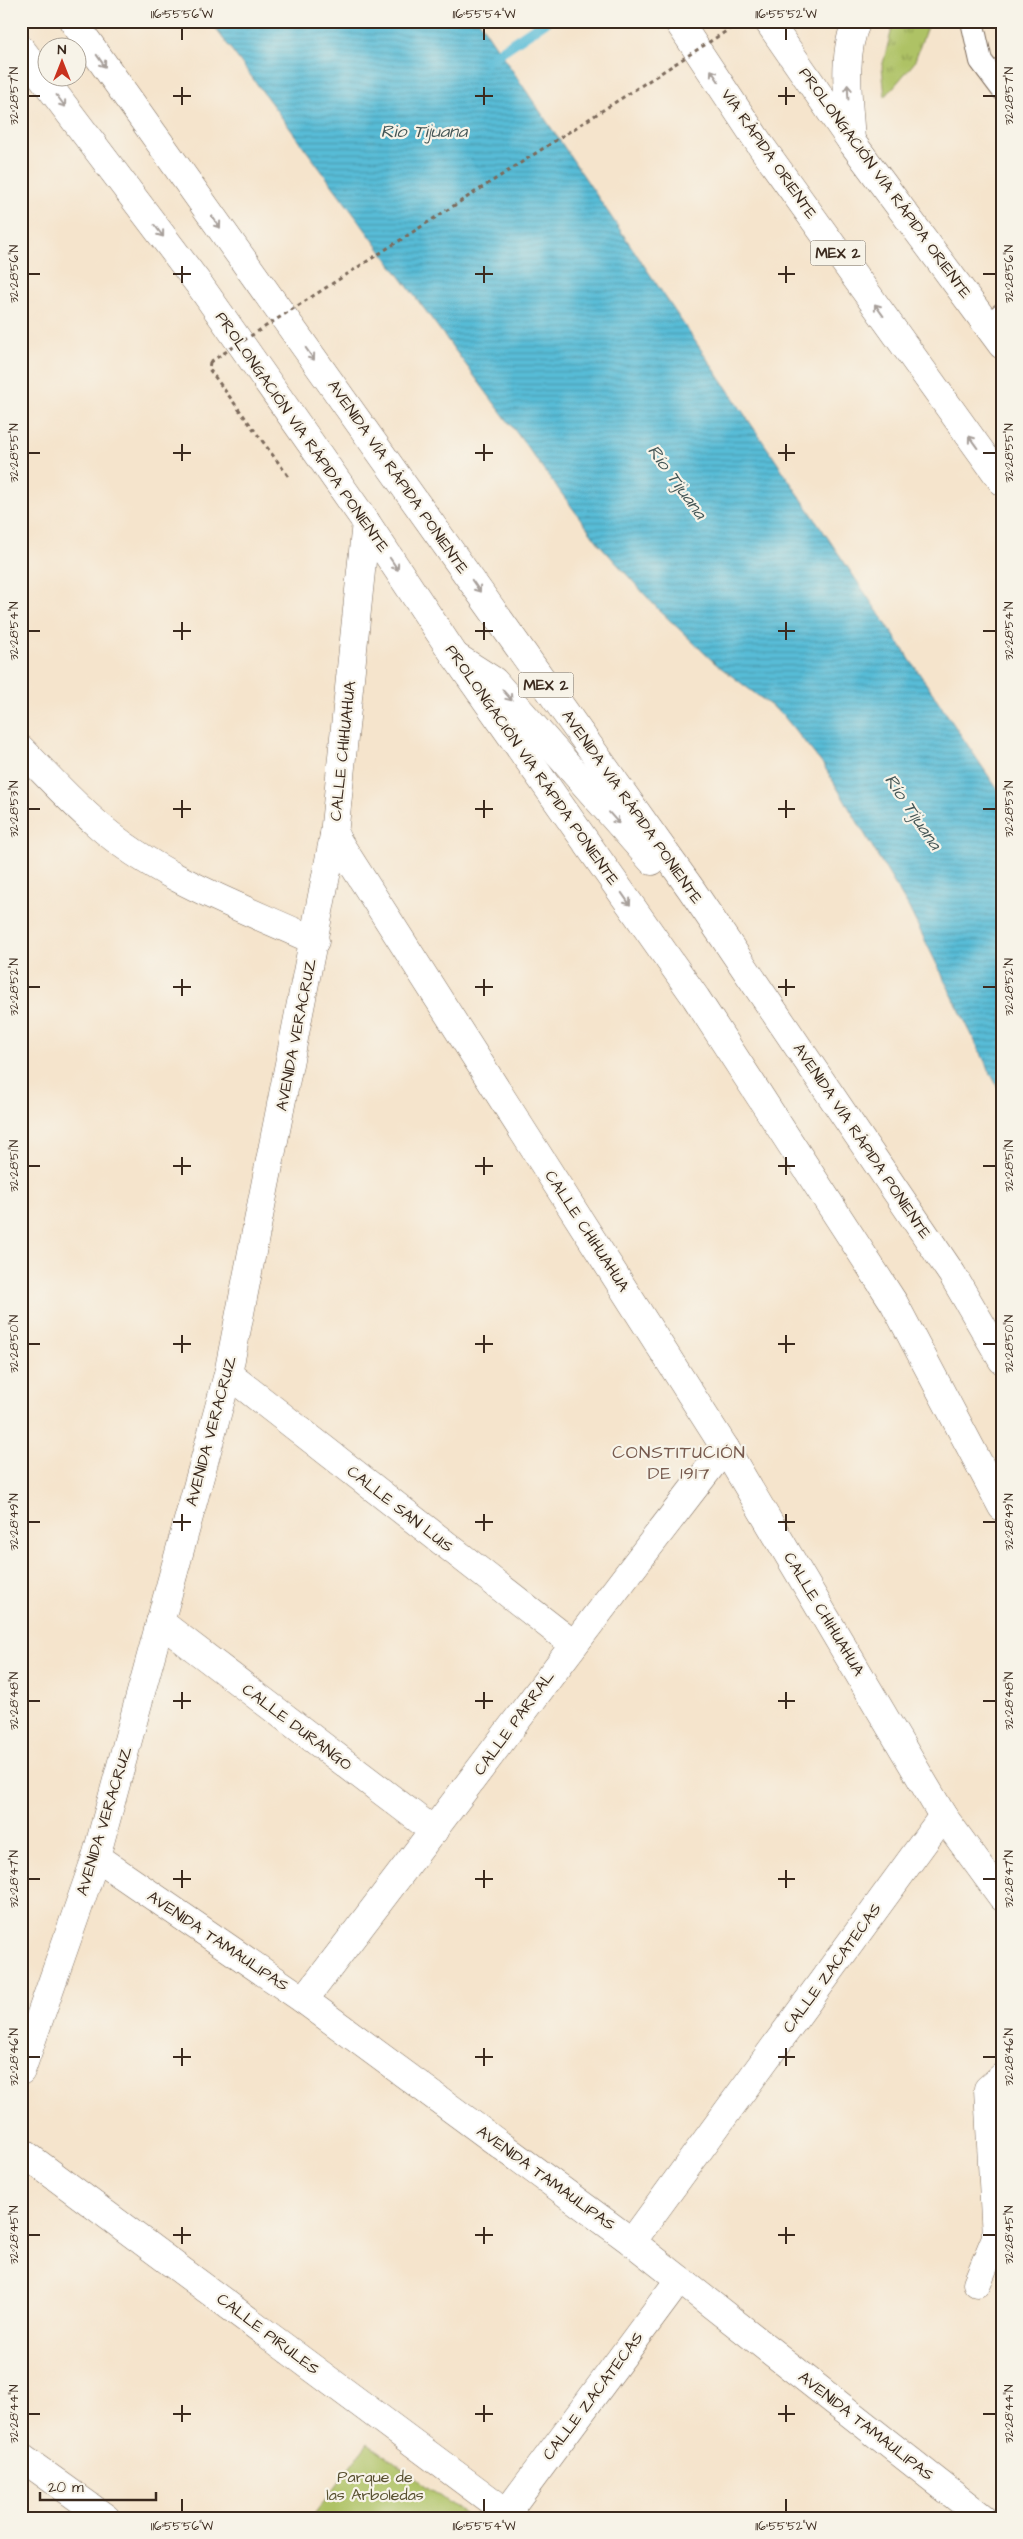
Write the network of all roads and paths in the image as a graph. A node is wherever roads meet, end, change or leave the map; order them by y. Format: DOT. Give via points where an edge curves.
graph roads {
  1 [pos="73,21"];
  2 [pos="678,21"];
  3 [pos="742,21"];
  4 [pos="768,21"];
  5 [pos="857,21"];
  6 [pos="972,21"];
  7 [pos="21,49"];
  8 [pos="1002,89"];
  9 [pos="851,141"];
  10 [pos="997,328"];
  11 [pos="290,478"];
  12 [pos="1002,481"];
  13 [pos="366,522"];
  14 [pos="454,656"];
  15 [pos="21,749"];
  16 [pos="334,836"];
  17 [pos="691,889"];
  18 [pos="315,941"];
  19 [pos="1002,1360"];
  20 [pos="228,1374"];
  21 [pos="726,1448"];
  22 [pos="1002,1507"];
  23 [pos="160,1622"];
  24 [pos="573,1644"];
  25 [pos="942,1816"];
  26 [pos="434,1831"];
  27 [pos="96,1857"];
  28 [pos="1002,1897"];
  29 [pos="304,2000"];
  30 [pos="21,2071"];
  31 [pos="1002,2077"];
  32 [pos="21,2151"];
  33 [pos="632,2242"];
  34 [pos="679,2280"];
  35 [pos="977,2283"];
  36 [pos="21,2456"];
  37 [pos="511,2515"];
  38 [pos="106,2518"];
  39 [pos="983,2518"];
  1 -- 17 [label="main road, AVENIDA VÍA RÁPIDA PONIENTE / MEX 2, one-way"];
  12 -- 2 [label="main road, VÍA RÁPIDA ORIENTE / MEX 2, one-way" via="761,146"];
  3 -- 11 [label="path, bridge" via="210,362 209,370"];
  4 -- 9 [label="main road, PROLONGACIÓN VÍA RÁPIDA ORIENTE"];
  9 -- 5 [label="main road, one-way" via="847,81"];
  6 -- 8 [label="lane" via="981,61"];
  7 -- 13 [label="main road, PROLONGACIÓN VÍA RÁPIDA PONIENTE, one-way" via="201,287"];
  9 -- 10 [label="main road, PROLONGACIÓN VÍA RÁPIDA ORIENTE"];
  13 -- 14 [label="main road, PROLONGACIÓN VÍA RÁPIDA PONIENTE, one-way"];
  13 -- 16 [label="main road, CALLE CHIHUAHUA"];
  14 -- 17 [label="main road, one-way" via="494,681 664,875"];
  14 -- 22 [label="main road, PROLONGACIÓN VÍA RÁPIDA PONIENTE, one-way" via="696,998 894,1303"];
  15 -- 18 [label="main road" via="98,825 141,856 186,882"];
  16 -- 18 [label="main road, AVENIDA VERACRUZ"];
  16 -- 21 [label="main road, CALLE CHIHUAHUA"];
  17 -- 19 [label="main road, AVENIDA VÍA RÁPIDA PONIENTE / MEX 2" via="952,1274"];
  18 -- 20 [label="main road, AVENIDA VERACRUZ"];
  20 -- 23 [label="main road, AVENIDA VERACRUZ"];
  20 -- 24 [label="main road, CALLE SAN LUIS"];
  21 -- 24 [label="main road, CALLE PARRAL"];
  21 -- 25 [label="main road, CALLE CHIHUAHUA"];
  23 -- 26 [label="main road, CALLE DURANGO"];
  23 -- 27 [label="main road, AVENIDA VERACRUZ"];
  24 -- 26 [label="main road, CALLE PARRAL"];
  25 -- 28 [label="main road, CALLE CHIHUAHUA"];
  25 -- 33 [label="main road, CALLE ZACATECAS"];
  26 -- 29 [label="main road, CALLE PARRAL"];
  27 -- 29 [label="main road, AVENIDA TAMAULIPAS"];
  27 -- 30 [label="main road, AVENIDA VERACRUZ"];
  29 -- 33 [label="main road, AVENIDA TAMAULIPAS"];
  31 -- 35 [label="main road" via="988,2089 996,2237"];
  32 -- 37 [label="main road, CALLE PIRULES"];
  33 -- 34 [label="main road, AVENIDA TAMAULIPAS"];
  34 -- 37 [label="main road, CALLE ZACATECAS"];
  34 -- 39 [label="main road, AVENIDA TAMAULIPAS"];
  36 -- 38 [label="main road"];
}
